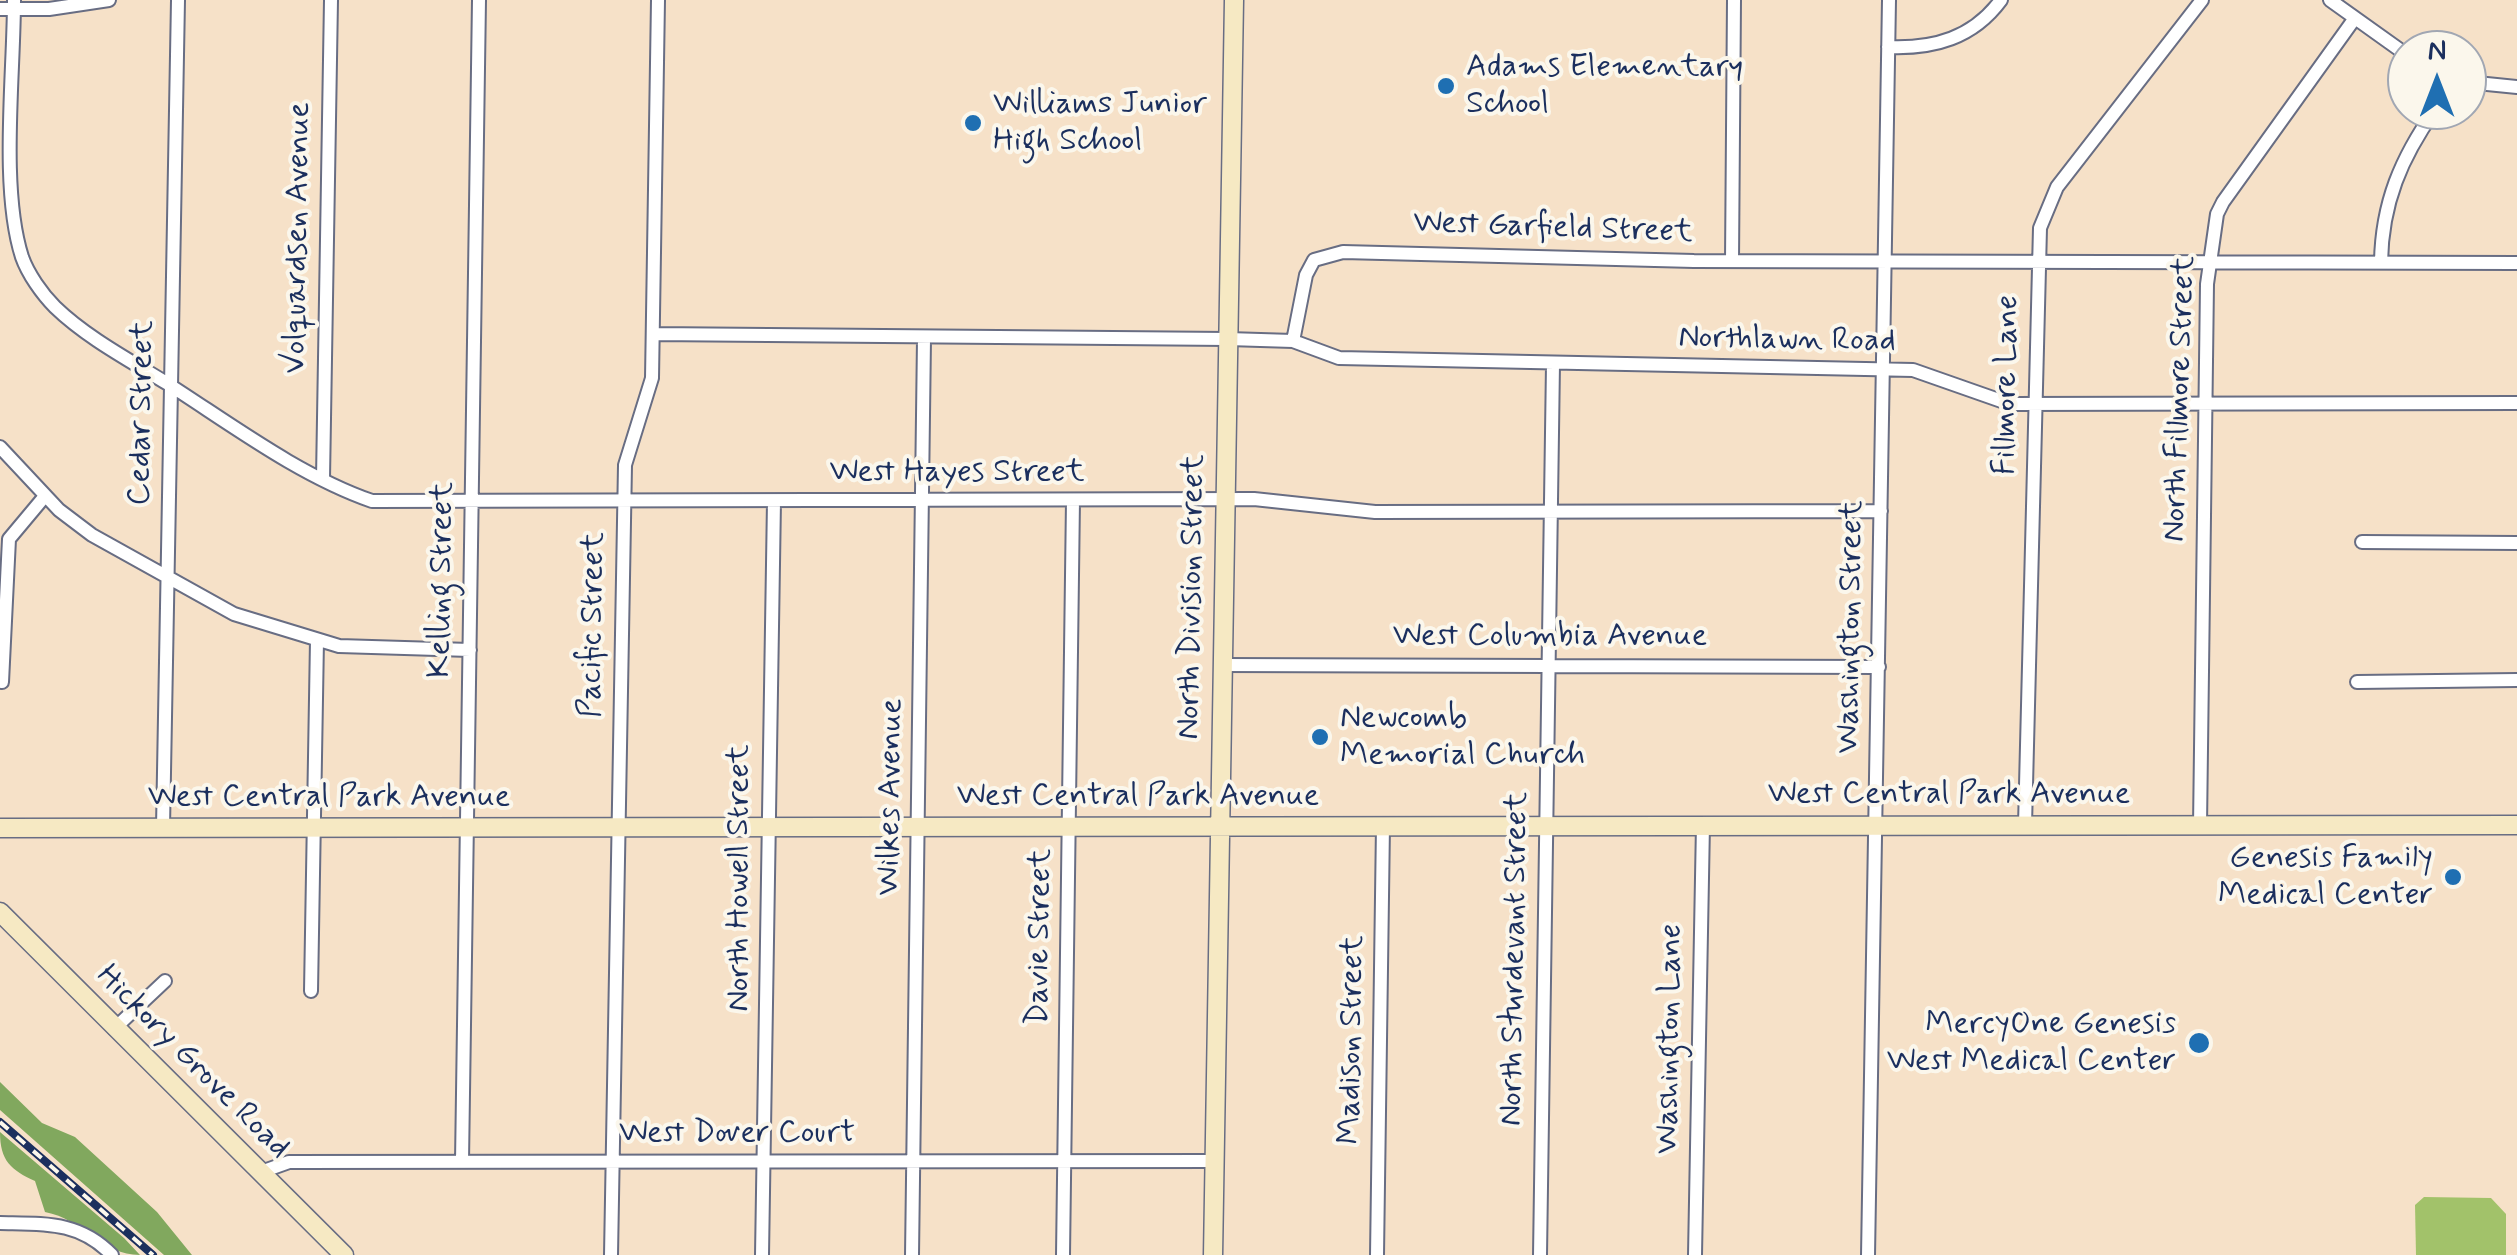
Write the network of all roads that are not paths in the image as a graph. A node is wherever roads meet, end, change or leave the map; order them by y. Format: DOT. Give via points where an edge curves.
graph roads {
  1 [pos="109,0"];
  2 [pos="178,0"];
  3 [pos="330,0"];
  4 [pos="479,0"];
  5 [pos="658,0"];
  6 [pos="1234,0"];
  7 [pos="1734,0"];
  8 [pos="1889,0"];
  9 [pos="2001,0"];
  10 [pos="2202,0"];
  11 [pos="2330,0"];
  12 [pos="10,6"];
  13 [pos="2355,18"];
  14 [pos="2387,41"];
  15 [pos="1888,47"];
  16 [pos="2487,84"];
  17 [pos="2517,87"];
  18 [pos="2422,130"];
  19 [pos="1732,261"];
  20 [pos="1885,261"];
  21 [pos="2038,261"];
  22 [pos="2210,261"];
  23 [pos="2381,262"];
  24 [pos="2517,263"];
  25 [pos="653,334"];
  26 [pos="1228,338"];
  27 [pos="924,339"];
  28 [pos="1294,340"];
  29 [pos="1553,364"];
  30 [pos="1883,370"];
  31 [pos="171,386"];
  32 [pos="2206,402"];
  33 [pos="2517,403"];
  34 [pos="2034,404"];
  35 [pos="0,447"];
  36 [pos="323,478"];
  37 [pos="45,496"];
  38 [pos="924,500"];
  39 [pos="1073,500"];
  40 [pos="1224,500"];
  41 [pos="774,501"];
  42 [pos="624,502"];
  43 [pos="471,503"];
  44 [pos="1881,511"];
  45 [pos="1550,512"];
  46 [pos="2362,542"];
  47 [pos="2517,543"];
  48 [pos="168,578"];
  49 [pos="317,640"];
  50 [pos="470,650"];
  51 [pos="1547,664"];
  52 [pos="1221,665"];
  53 [pos="1879,667"];
  54 [pos="2517,680"];
  55 [pos="2,682"];
  56 [pos="2358,682"];
  57 [pos="1546,824"];
  58 [pos="1703,824"];
  59 [pos="1877,824"];
  60 [pos="1383,825"];
  61 [pos="2026,825"];
  62 [pos="2517,825"];
  63 [pos="2200,826"];
  64 [pos="163,827"];
  65 [pos="1221,827"];
  66 [pos="0,828"];
  67 [pos="314,828"];
  68 [pos="466,828"];
  69 [pos="618,828"];
  70 [pos="768,828"];
  71 [pos="918,828"];
  72 [pos="1070,829"];
  73 [pos="0,912"];
  74 [pos="165,981"];
  75 [pos="312,992"];
  76 [pos="114,1029"];
  77 [pos="462,1161"];
  78 [pos="613,1161"];
  79 [pos="1215,1161"];
  80 [pos="764,1162"];
  81 [pos="914,1163"];
  82 [pos="1066,1164"];
  83 [pos="260,1172"];
  84 [pos="0,1223"];
  85 [pos="112,1255"];
  86 [pos="344,1255"];
  87 [pos="611,1255"];
  88 [pos="762,1255"];
  89 [pos="912,1255"];
  90 [pos="1064,1255"];
  91 [pos="1214,1255"];
  92 [pos="1377,1255"];
  93 [pos="1540,1255"];
  94 [pos="1694,1255"];
  95 [pos="1868,1255"];
  1 -- 12 [label="street"];
  2 -- 31 [label="street, Cedar Street"];
  3 -- 36 [label="street, Volquardsen Avenue"];
  4 -- 43 [label="street, Kelling Street"];
  5 -- 25 [label="street, Pacific Street"];
  6 -- 26 [label="main road, North Division Street"];
  7 -- 19 [label="street"];
  8 -- 15 [label="street, Washington Street"];
  9 -- 15 [label="street" via="1958,38"];
  10 -- 21 [label="street, Fillmore Lane" via="2046,204"];
  11 -- 13 [label="street"];
  12 -- 31 [label="street, West Hayes Street" via="9,187 32,278 55,307"];
  13 -- 14 [label="street"];
  13 -- 22 [label="street, North Fillmore Street" via="2222,202"];
  15 -- 20 [label="street, Washington Street"];
  16 -- 17 [label="street"];
  18 -- 23 [label="street" via="2389,192"];
  19 -- 20 [label="street, West Garfield Street"];
  19 -- 28 [label="street, West Garfield Street" via="1325,255 1306,275"];
  20 -- 21 [label="street, West Garfield Street"];
  20 -- 30 [label="street, Washington Street"];
  21 -- 22 [label="street, West Garfield Street"];
  21 -- 34 [label="street, Fillmore Lane"];
  22 -- 23 [label="street, West Garfield Street"];
  22 -- 32 [label="street, North Fillmore Street"];
  23 -- 24 [label="street, West Garfield Street"];
  25 -- 27 [label="street"];
  25 -- 42 [label="street, Pacific Street" via="652,378 625,465"];
  26 -- 27 [label="street"];
  26 -- 28 [label="street"];
  26 -- 40 [label="main road, North Division Street"];
  27 -- 38 [label="street, Wilkes Avenue"];
  28 -- 29 [label="street, Northlawn Road" via="1339,358"];
  29 -- 30 [label="street, Northlawn Road"];
  29 -- 45 [label="street, North Sturdevant Street"];
  30 -- 34 [label="street, Northlawn Road" via="1929,374 1990,401"];
  30 -- 44 [label="street, Washington Street"];
  31 -- 36 [label="street, West Hayes Street"];
  31 -- 48 [label="street, Cedar Street"];
  32 -- 33 [label="street, Northlawn Road"];
  32 -- 34 [label="street, Northlawn Road"];
  32 -- 63 [label="street, North Fillmore Street"];
  34 -- 61 [label="street, Fillmore Lane"];
  35 -- 37 [label="street"];
  36 -- 43 [label="street, West Hayes Street" via="372,500"];
  37 -- 48 [label="street" via="92,535"];
  37 -- 55 [label="street" via="9,539"];
  38 -- 39 [label="street, West Hayes Street"];
  38 -- 41 [label="street, West Hayes Street"];
  38 -- 71 [label="street, Wilkes Avenue"];
  39 -- 40 [label="street, West Hayes Street"];
  39 -- 72 [label="street, Davie Street"];
  40 -- 45 [label="street, West Hayes Street" via="1375,512"];
  40 -- 52 [label="main road, North Division Street"];
  41 -- 42 [label="street, West Hayes Street"];
  41 -- 70 [label="street, North Howell Street"];
  42 -- 43 [label="street, West Hayes Street"];
  42 -- 69 [label="street, Pacific Street"];
  43 -- 50 [label="street, Kelling Street"];
  44 -- 45 [label="street, West Hayes Street"];
  44 -- 53 [label="street, Washington Street"];
  45 -- 51 [label="street, North Sturdevant Street"];
  46 -- 47 [label="street"];
  48 -- 49 [label="street" via="234,614"];
  48 -- 64 [label="street, Cedar Street"];
  49 -- 50 [label="street"];
  49 -- 67 [label="street"];
  50 -- 68 [label="street, Kelling Street"];
  51 -- 52 [label="street, West Columbia Avenue"];
  51 -- 53 [label="street, West Columbia Avenue"];
  51 -- 57 [label="street, North Sturdevant Street"];
  52 -- 65 [label="main road, North Division Street"];
  53 -- 59 [label="street, Washington Street"];
  54 -- 56 [label="street"];
  57 -- 58 [label="main road, West Central Park Avenue"];
  57 -- 60 [label="main road, West Central Park Avenue"];
  57 -- 93 [label="street, North Sturdevant Street"];
  58 -- 59 [label="main road, West Central Park Avenue"];
  58 -- 94 [label="street, Washington Lane"];
  59 -- 61 [label="main road, West Central Park Avenue"];
  59 -- 95 [label="street, Washington Street"];
  60 -- 65 [label="main road, West Central Park Avenue"];
  60 -- 92 [label="street, Madison Street"];
  61 -- 63 [label="main road, West Central Park Avenue"];
  62 -- 63 [label="main road, West Central Park Avenue"];
  64 -- 66 [label="main road, West Central Park Avenue"];
  64 -- 67 [label="main road, West Central Park Avenue"];
  65 -- 72 [label="main road, West Central Park Avenue"];
  65 -- 79 [label="main road, North Division Street"];
  67 -- 68 [label="main road, West Central Park Avenue"];
  67 -- 75 [label="street"];
  68 -- 69 [label="main road, West Central Park Avenue"];
  68 -- 77 [label="street, Kelling Street"];
  69 -- 70 [label="main road, West Central Park Avenue"];
  69 -- 78 [label="street, Pacific Street"];
  70 -- 71 [label="main road, West Central Park Avenue"];
  70 -- 80 [label="street, North Howell Street"];
  71 -- 72 [label="main road, West Central Park Avenue"];
  71 -- 81 [label="street, Wilkes Avenue"];
  72 -- 82 [label="street, Davie Street"];
  73 -- 76 [label="main road, Hickory Grove Road"];
  74 -- 76 [label="street"];
  76 -- 83 [label="main road, Hickory Grove Road"];
  77 -- 78 [label="street, West Dover Court"];
  77 -- 83 [label="street, West Dover Court" via="289,1162"];
  78 -- 80 [label="street, West Dover Court"];
  78 -- 87 [label="street, Pacific Street"];
  79 -- 82 [label="street, West Dover Court"];
  79 -- 91 [label="main road, North Division Street"];
  80 -- 81 [label="street, West Dover Court"];
  80 -- 88 [label="street, North Howell Street"];
  81 -- 82 [label="street, West Dover Court"];
  81 -- 89 [label="street, Wilkes Avenue"];
  82 -- 90 [label="street, Davie Street"];
  83 -- 86 [label="main road, Hickory Grove Road"];
  84 -- 85 [label="street" via="66,1225 92,1235"];
}
